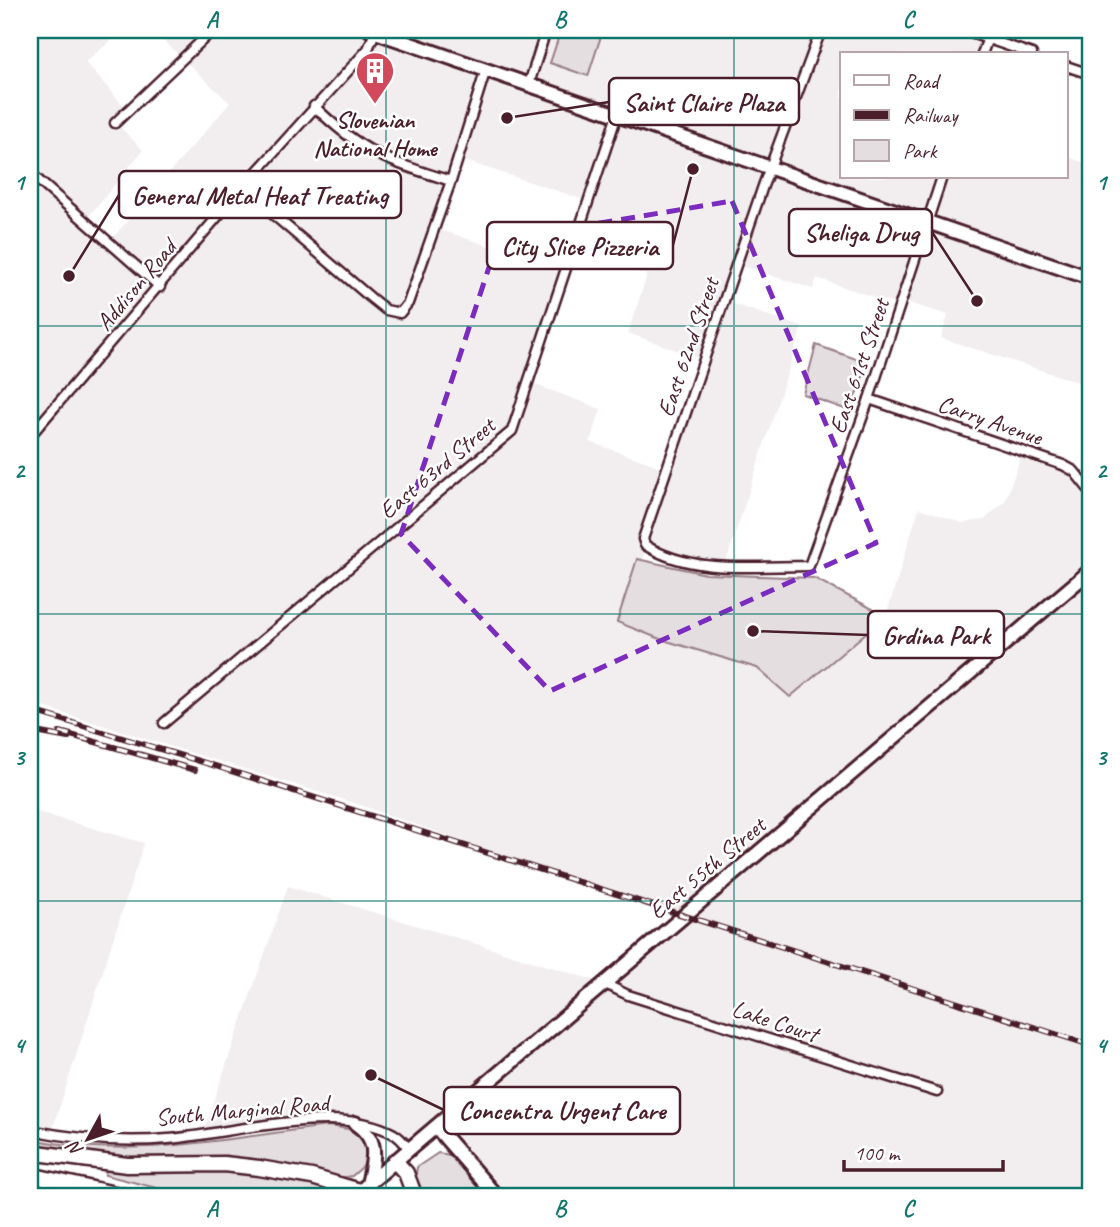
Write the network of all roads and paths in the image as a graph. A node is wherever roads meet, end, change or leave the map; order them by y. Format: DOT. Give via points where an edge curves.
graph roads {
  1 [pos="213,30"];
  2 [pos="546,30"];
  3 [pos="821,30"];
  4 [pos="962,30"];
  5 [pos="991,30"];
  6 [pos="373,31"];
  7 [pos="987,39"];
  8 [pos="983,52"];
  9 [pos="1026,52"];
  10 [pos="1068,67"];
  11 [pos="486,69"];
  12 [pos="1090,74"];
  13 [pos="529,85"];
  14 [pos="314,106"];
  15 [pos="617,115"];
  16 [pos="115,123"];
  17 [pos="771,168"];
  18 [pos="30,173"];
  19 [pos="942,178"];
  20 [pos="451,181"];
  21 [pos="242,188"];
  22 [pos="927,221"];
  23 [pos="1090,278"];
  24 [pos="160,287"];
  25 [pos="869,399"];
  26 [pos="30,436"];
  27 [pos="1090,491"];
  28 [pos="809,566"];
  29 [pos="1090,571"];
  30 [pos="164,723"];
  31 [pos="603,983"];
  32 [pos="937,1092"];
  33 [pos="355,1123"];
  34 [pos="436,1127"];
  35 [pos="30,1130"];
  36 [pos="409,1149"];
  37 [pos="30,1152"];
  38 [pos="395,1161"];
  39 [pos="30,1175"];
  40 [pos="360,1191"];
  41 [pos="128,1197"];
  42 [pos="380,1197"];
  43 [pos="415,1197"];
  44 [pos="497,1197"];
  1 -- 16 [label="street"];
  2 -- 13 [label="street"];
  3 -- 17 [label="street, East 62nd Street"];
  4 -- 7 [label="street"];
  5 -- 7 [label="street"];
  6 -- 11 [label="main road"];
  6 -- 14 [label="street, Addison Road" via="368,49"];
  7 -- 8 [label="street"];
  7 -- 9 [label="street"];
  10 -- 12 [label="street"];
  11 -- 13 [label="main road"];
  11 -- 20 [label="street"];
  13 -- 15 [label="main road"];
  14 -- 20 [label="street" via="346,137 384,160"];
  14 -- 21 [label="street, Addison Road"];
  15 -- 17 [label="main road"];
  15 -- 30 [label="street, East 63rd Street" via="512,431"];
  17 -- 22 [label="main road"];
  17 -- 28 [label="street, East 62nd Street" via="643,539 653,549 703,564"];
  18 -- 24 [label="street"];
  19 -- 22 [label="street, East 61st Street"];
  20 -- 21 [label="street" via="408,303 400,313 386,310"];
  21 -- 24 [label="street, Addison Road"];
  22 -- 23 [label="main road"];
  22 -- 25 [label="street, East 61st Street"];
  24 -- 26 [label="street, Addison Road"];
  25 -- 27 [label="street, Carry Avenue" via="1063,465"];
  25 -- 28 [label="street, East 61st Street"];
  29 -- 31 [label="main road, East 55th Street"];
  31 -- 32 [label="street, Lake Court" via="628,995"];
  31 -- 34 [label="main road, East 55th Street"];
  33 -- 35 [label="street, South Marginal Road" via="315,1119 168,1139 114,1141"];
  33 -- 36 [label="street, South Marginal Road" via="396,1134"];
  33 -- 40 [label="main road" via="373,1143 374,1157"];
  34 -- 36 [label="main road, East 55th Street"];
  34 -- 44 [label="main road"];
  36 -- 38 [label="main road, East 55th Street"];
  37 -- 40 [label="highway" via="127,1165 259,1168"];
  38 -- 40 [label="main road, East 55th Street"];
  38 -- 43 [label="highway" via="406,1173"];
  39 -- 41 [label="highway"];
  40 -- 42 [label="highway"];
}
